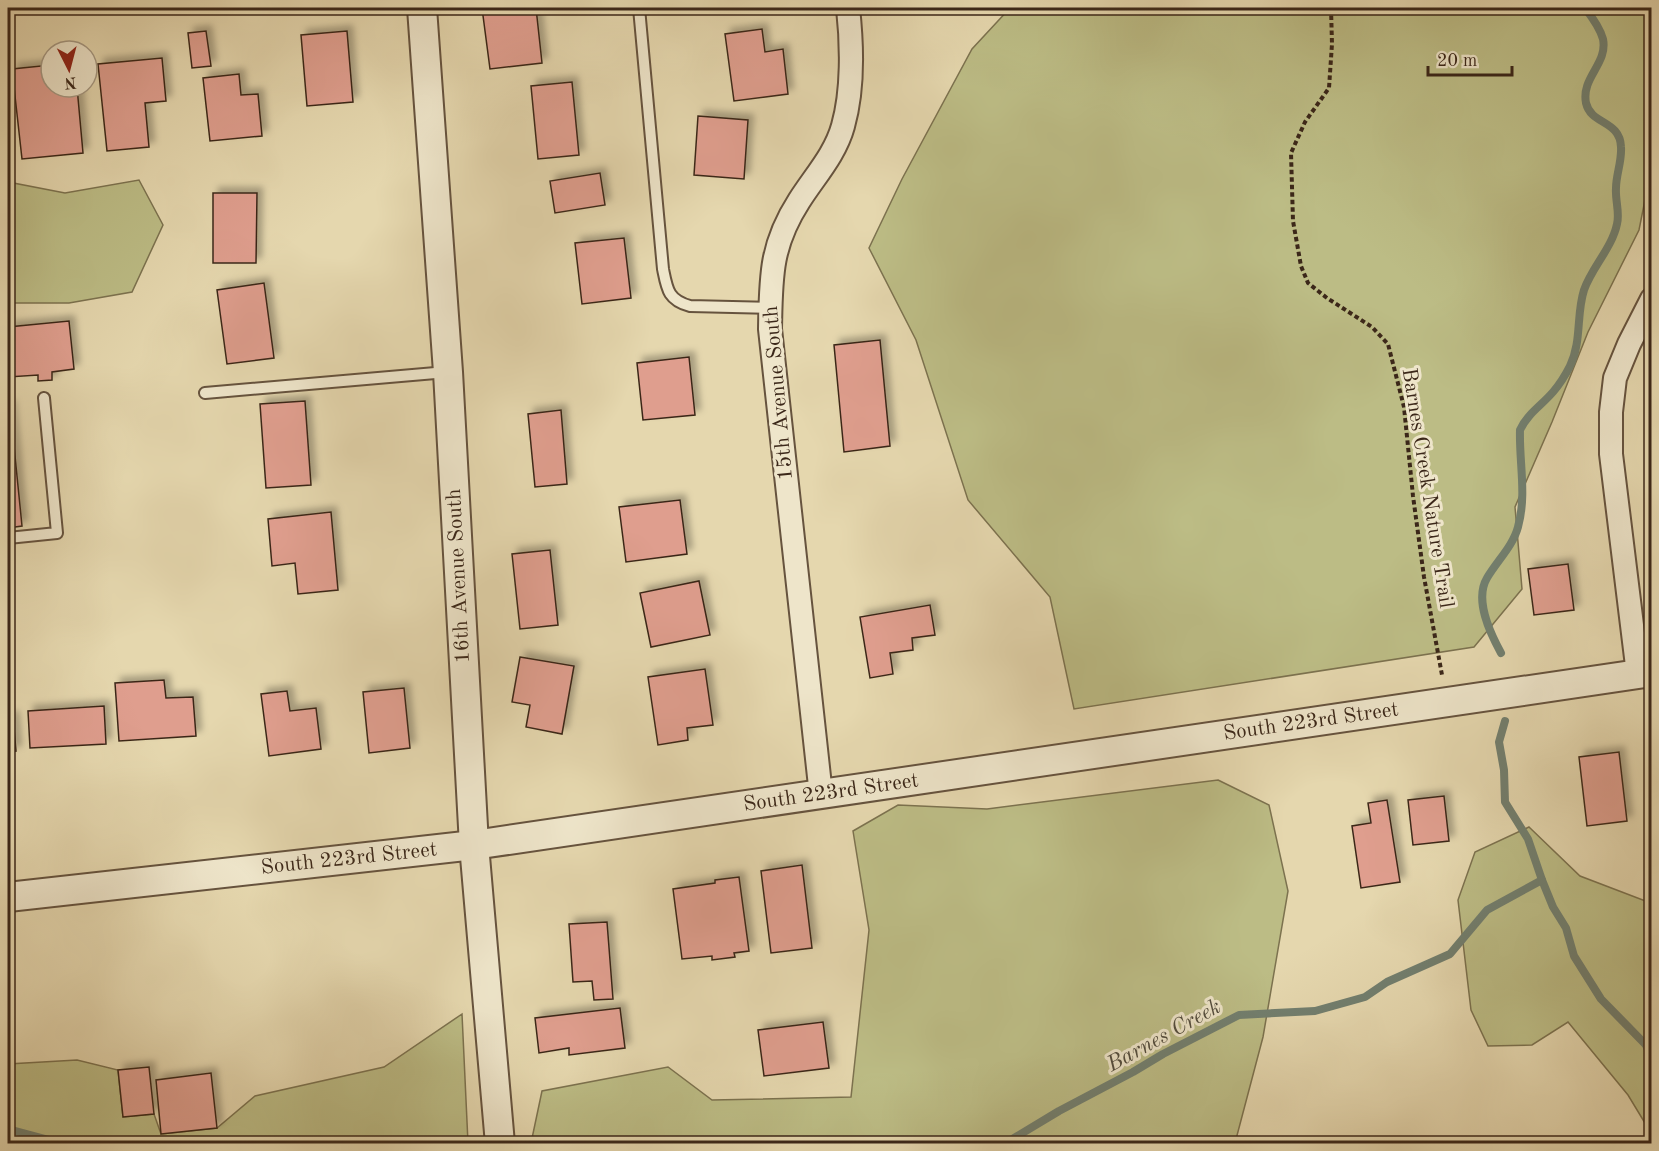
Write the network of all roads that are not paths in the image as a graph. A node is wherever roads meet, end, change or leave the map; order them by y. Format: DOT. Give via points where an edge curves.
graph roads {
  1 [pos="422,8"];
  2 [pos="639,8"];
  3 [pos="848,8"];
  4 [pos="1652,299"];
  5 [pos="771,308"];
  6 [pos="448,372"];
  7 [pos="206,393"];
  8 [pos="44,398"];
  9 [pos="8,538"];
  10 [pos="1645,673"];
  11 [pos="821,795"];
  12 [pos="474,845"];
  13 [pos="8,897"];
  14 [pos="500,1143"];
  1 -- 6 [label="street, 16th Avenue South"];
  2 -- 5 [label="lane" via="667,291 678,303 690,306"];
  3 -- 5 [label="street, 15th Avenue South" via="850,76 843,127 823,169 799,201 780,238 771,273"];
  4 -- 10 [label="street" via="1616,378 1611,412 1611,454"];
  5 -- 11 [label="street, 15th Avenue South" via="771,340"];
  6 -- 7 [label="lane"];
  6 -- 12 [label="street, 16th Avenue South"];
  8 -- 9 [label="lane" via="57,532"];
  10 -- 11 [label="street, South 223rd Street"];
  11 -- 12 [label="street, South 223rd Street"];
  12 -- 13 [label="street, South 223rd Street"];
  12 -- 14 [label="street, 16th Avenue South"];
}
